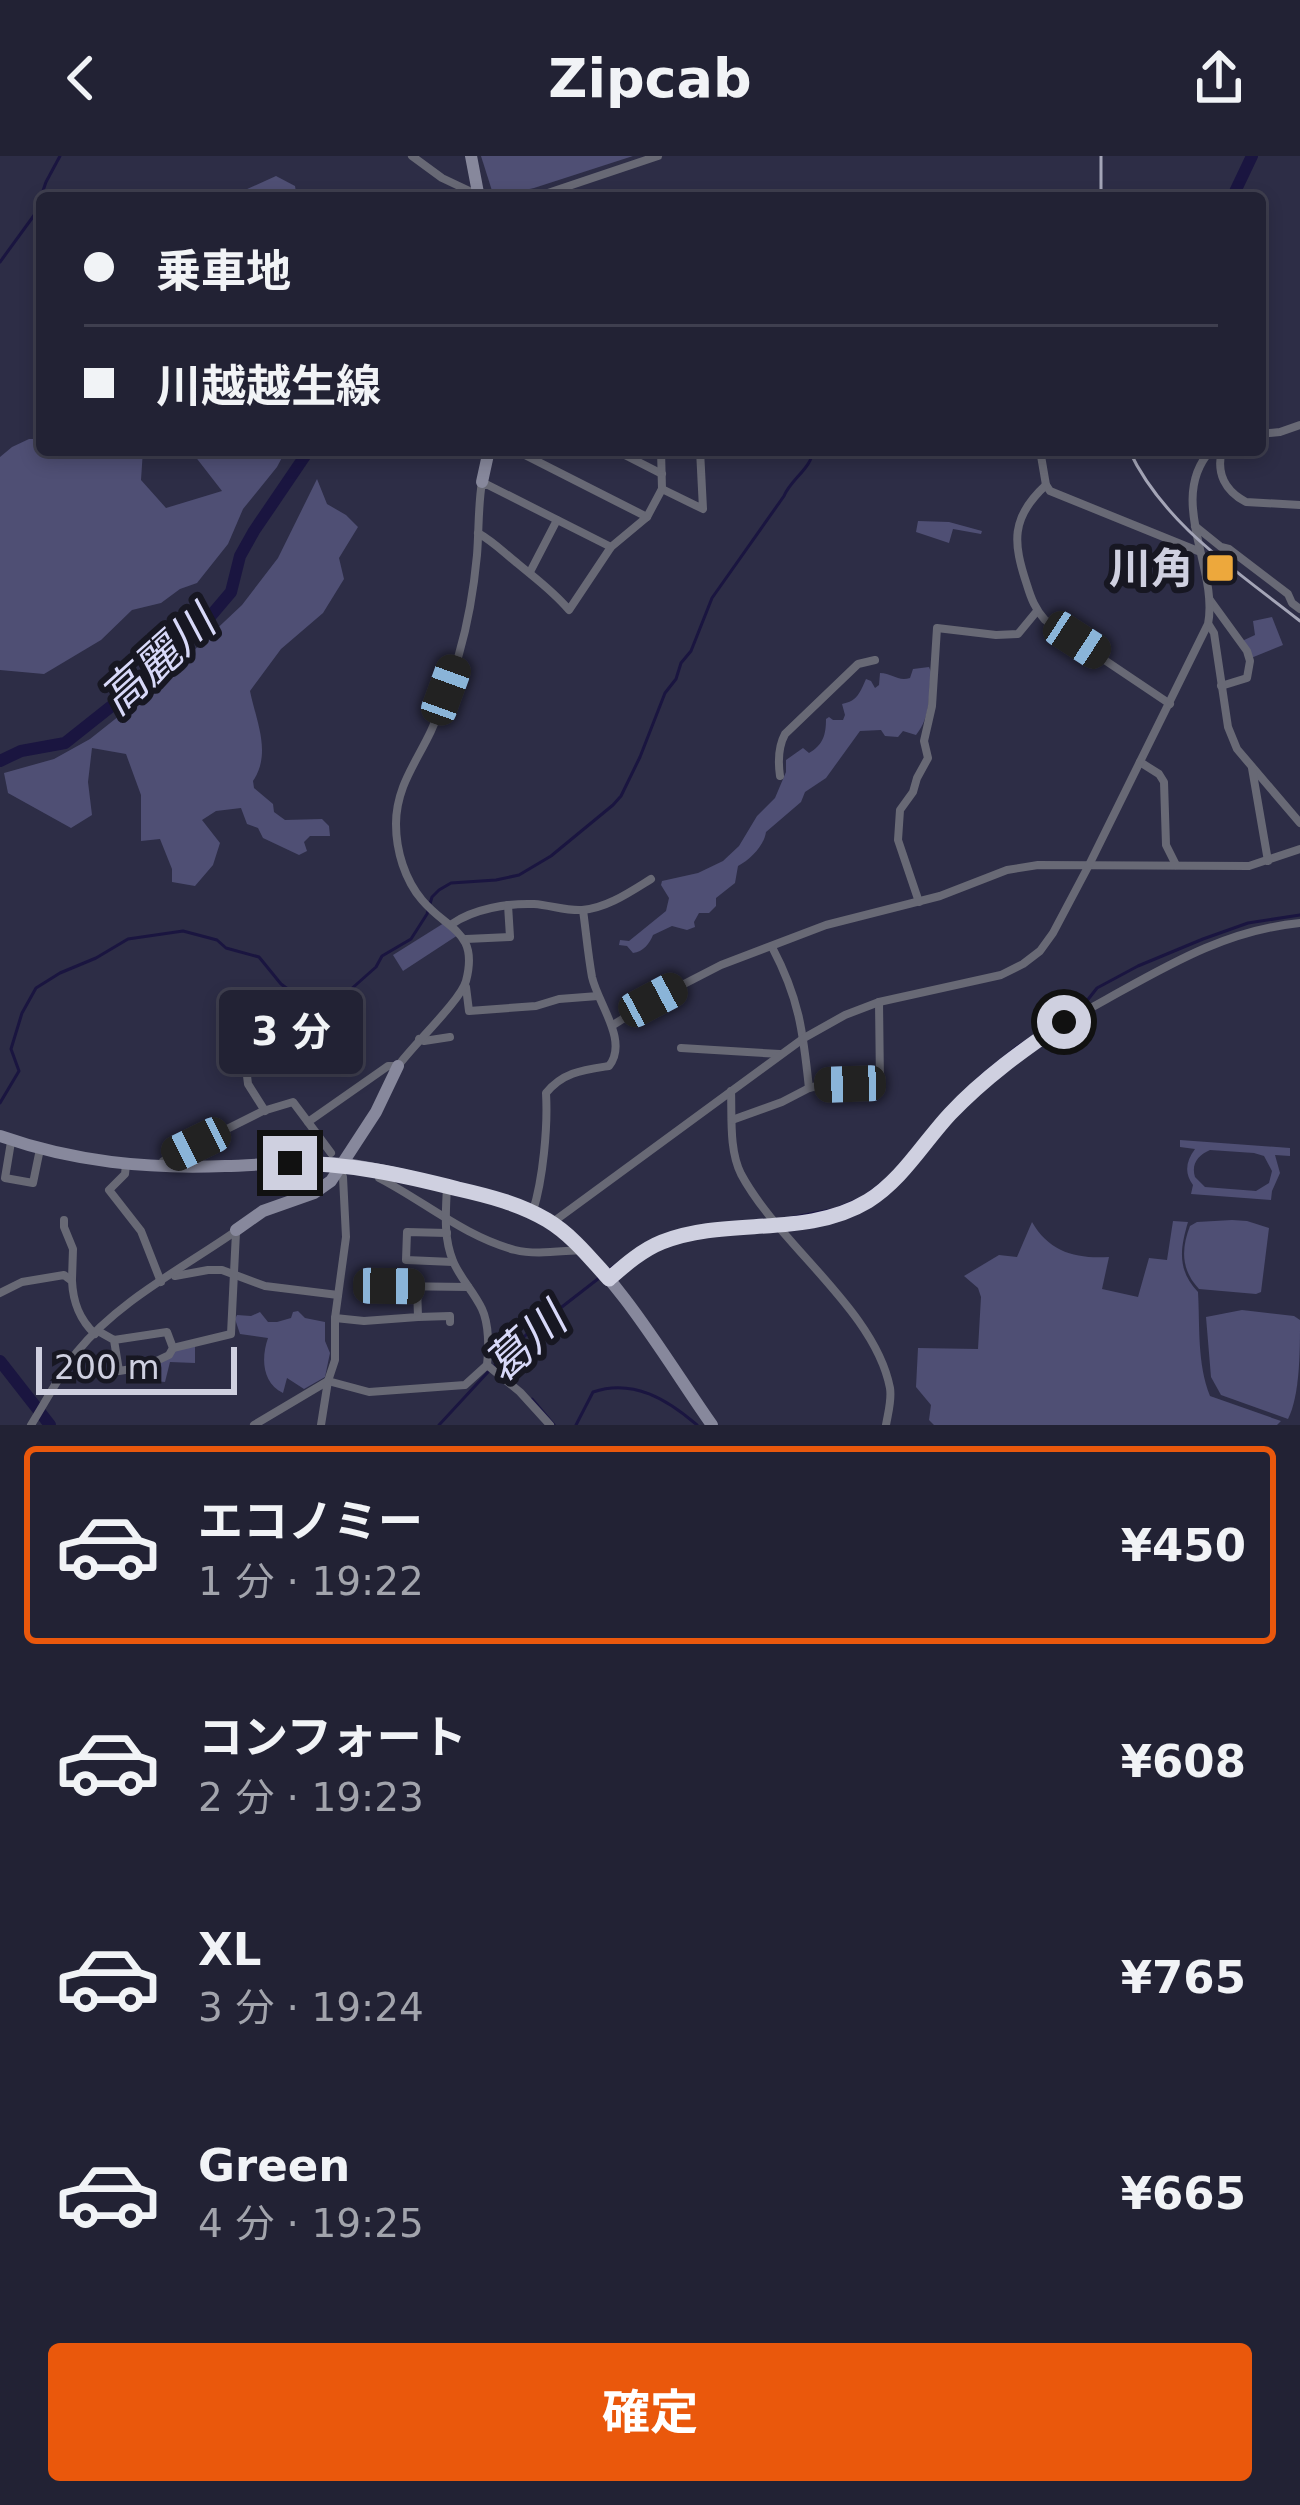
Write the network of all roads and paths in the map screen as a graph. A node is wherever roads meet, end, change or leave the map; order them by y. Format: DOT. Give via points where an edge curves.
graph roads {
  1 [pos="412,156"];
  2 [pos="471,156"];
  3 [pos="658,156"];
  4 [pos="470,192"];
  5 [pos="477,192"];
  6 [pos="551,192"];
  7 [pos="1300,425"];
  8 [pos="1266,433"];
  9 [pos="488,456"];
  10 [pos="527,456"];
  11 [pos="627,456"];
  12 [pos="661,456"];
  13 [pos="700,456"];
  14 [pos="1041,456"];
  15 [pos="1205,456"];
  16 [pos="1220,456"];
  17 [pos="662,474"];
  18 [pos="482,482"];
  19 [pos="1046,485"];
  20 [pos="662,489"];
  21 [pos="1300,505"];
  22 [pos="646,517"];
  23 [pos="557,520"];
  24 [pos="1195,526"];
  25 [pos="478,533"];
  26 [pos="611,547"];
  27 [pos="1199,552"];
  28 [pos="530,572"];
  29 [pos="1209,599"];
  30 [pos="1300,609"];
  31 [pos="1037,611"];
  32 [pos="1208,624"];
  33 [pos="875,660"];
  34 [pos="1221,686"];
  35 [pos="1170,704"];
  36 [pos="1140,762"];
  37 [pos="1252,768"];
  38 [pos="780,776"];
  39 [pos="1296,811"];
  40 [pos="1300,823"];
  41 [pos="1300,849"];
  42 [pos="1268,862"];
  43 [pos="1089,865"];
  44 [pos="1177,866"];
  45 [pos="651,879"];
  46 [pos="919,902"];
  47 [pos="508,905"];
  48 [pos="583,910"];
  49 [pos="1300,923"];
  50 [pos="452,924"];
  51 [pos="466,939"];
  52 [pos="772,947"];
  53 [pos="466,986"];
  54 [pos="598,996"];
  55 [pos="879,1002"];
  56 [pos="613,1025"];
  57 [pos="450,1037"];
  58 [pos="804,1038"];
  59 [pos="419,1039"];
  60 [pos="681,1048"];
  61 [pos="244,1051"];
  62 [pos="782,1054"];
  63 [pos="398,1066"];
  64 [pos="808,1088"];
  65 [pos="731,1090"];
  66 [pos="265,1111"];
  67 [pos="732,1120"];
  68 [pos="308,1122"];
  69 [pos="6,1140"];
  70 [pos="40,1149"];
  71 [pos="331,1153"];
  72 [pos="126,1165"];
  73 [pos="164,1167"];
  74 [pos="344,1171"];
  75 [pos="380,1171"];
  76 [pos="447,1186"];
  77 [pos="532,1212"];
  78 [pos="446,1219"];
  79 [pos="64,1220"];
  80 [pos="551,1223"];
  81 [pos="779,1226"];
  82 [pos="236,1230"];
  83 [pos="447,1233"];
  84 [pos="583,1250"];
  85 [pos="453,1262"];
  86 [pos="235,1275"];
  87 [pos="606,1276"];
  88 [pos="166,1279"];
  89 [pos="72,1280"];
  90 [pos="389,1286"];
  91 [pos="417,1286"];
  92 [pos="468,1287"];
  93 [pos="0,1293"];
  94 [pos="338,1294"];
  95 [pos="418,1317"];
  96 [pos="335,1318"];
  97 [pos="450,1322"];
  98 [pos="96,1332"];
  99 [pos="113,1340"];
  100 [pos="173,1348"];
  101 [pos="487,1365"];
  102 [pos="328,1382"];
  103 [pos="33,1423"];
  104 [pos="254,1425"];
  105 [pos="321,1425"];
  106 [pos="550,1425"];
  107 [pos="712,1425"];
  108 [pos="886,1425"];
  1 -- 4 [label="street"];
  2 -- 5 [label="main road"];
  3 -- 6 [label="street"];
  7 -- 8 [label="street"];
  9 -- 18 [label="main road"];
  10 -- 22 [label="street"];
  11 -- 17 [label="street"];
  12 -- 17 [label="street"];
  13 -- 20 [label="street" via="703,509"];
  14 -- 19 [label="street"];
  15 -- 24 [label="street" via="1196,474"];
  16 -- 21 [label="street" via="1220,475 1239,499"];
  17 -- 20 [label="street"];
  18 -- 23 [label="street"];
  18 -- 25 [label="street"];
  19 -- 27 [label="street"];
  19 -- 31 [label="street" via="1021,519 1015,545"];
  20 -- 22 [label="street"];
  22 -- 26 [label="street"];
  23 -- 26 [label="street"];
  23 -- 28 [label="street"];
  24 -- 27 [label="street"];
  24 -- 30 [label="street"];
  25 -- 28 [label="street"];
  25 -- 50 [label="street" via="459,655 397,804 405,873"];
  26 -- 28 [label="street" via="569,610"];
  27 -- 29 [label="street"];
  29 -- 32 [label="street"];
  29 -- 34 [label="street" via="1250,661 1247,678"];
  31 -- 35 [label="street"];
  31 -- 46 [label="street" via="1018,634 938,628 928,758 900,810 898,840"];
  32 -- 34 [label="street"];
  32 -- 35 [label="street"];
  33 -- 38 [label="street" via="858,664 785,734"];
  34 -- 37 [label="street" via="1228,727"];
  35 -- 36 [label="street"];
  36 -- 43 [label="street"];
  36 -- 44 [label="street" via="1164,782 1166,844"];
  37 -- 39 [label="street"];
  37 -- 42 [label="street"];
  39 -- 40 [label="street"];
  41 -- 42 [label="street"];
  42 -- 44 [label="street"];
  43 -- 44 [label="street"];
  43 -- 46 [label="street" via="1022,866"];
  43 -- 55 [label="street" via="1046,943 1023,964"];
  45 -- 48 [label="street"];
  46 -- 52 [label="street"];
  47 -- 48 [label="street"];
  47 -- 50 [label="street"];
  47 -- 51 [label="street" via="510,937"];
  48 -- 54 [label="street"];
  49 -- 81 [label="street" via="1201,947 1064,1022 987,1077 870,1200"];
  50 -- 51 [label="street"];
  51 -- 53 [label="street"];
  52 -- 56 [label="street" via="721,965"];
  52 -- 58 [label="street" via="792,985"];
  53 -- 54 [label="street" via="469,1011"];
  53 -- 59 [label="street"];
  54 -- 56 [label="street"];
  55 -- 58 [label="street"];
  55 -- 64 [label="street" via="880,1083"];
  56 -- 77 [label="street" via="613,1064 574,1071 546,1093"];
  57 -- 59 [label="street"];
  58 -- 62 [label="street"];
  58 -- 64 [label="street"];
  59 -- 63 [label="street"];
  60 -- 62 [label="street"];
  61 -- 66 [label="street" via="248,1084"];
  62 -- 65 [label="street"];
  63 -- 68 [label="street"];
  63 -- 74 [label="main road"];
  64 -- 67 [label="street"];
  65 -- 67 [label="street"];
  65 -- 80 [label="street"];
  66 -- 68 [label="street" via="293,1102"];
  66 -- 73 [label="street"];
  67 -- 81 [label="street" via="741,1174"];
  68 -- 71 [label="street"];
  69 -- 70 [label="main road"];
  69 -- 70 [label="street" via="4,1178 33,1183"];
  70 -- 72 [label="main road"];
  72 -- 73 [label="main road"];
  72 -- 88 [label="street" via="109,1190"];
  73 -- 74 [label="main road" via="290,1163"];
  74 -- 75 [label="main road"];
  74 -- 82 [label="main road"];
  74 -- 94 [label="street"];
  75 -- 76 [label="main road"];
  75 -- 78 [label="street"];
  76 -- 77 [label="main road"];
  76 -- 78 [label="street"];
  77 -- 80 [label="main road"];
  78 -- 83 [label="street"];
  78 -- 84 [label="street" via="518,1250"];
  79 -- 89 [label="street"];
  80 -- 84 [label="main road"];
  81 -- 87 [label="street" via="679,1236"];
  81 -- 108 [label="street" via="872,1336 891,1389"];
  82 -- 86 [label="street"];
  82 -- 88 [label="street"];
  83 -- 85 [label="street"];
  83 -- 85 [label="street" via="407,1232 406,1260"];
  84 -- 87 [label="main road"];
  85 -- 92 [label="street"];
  86 -- 88 [label="street" via="208,1270"];
  86 -- 94 [label="street"];
  86 -- 100 [label="street" via="231,1334"];
  87 -- 107 [label="main road"];
  88 -- 98 [label="street"];
  89 -- 93 [label="street" via="57,1274"];
  89 -- 98 [label="street" via="76,1307"];
  90 -- 91 [label="street"];
  91 -- 92 [label="street"];
  91 -- 95 [label="street"];
  92 -- 101 [label="street" via="485,1317"];
  94 -- 96 [label="street"];
  95 -- 96 [label="street"];
  95 -- 97 [label="street"];
  96 -- 102 [label="street"];
  98 -- 99 [label="street"];
  98 -- 103 [label="street"];
  99 -- 100 [label="street" via="167,1332"];
  99 -- 100 [label="street" via="119,1371 144,1367"];
  101 -- 102 [label="street" via="465,1385 369,1392"];
  101 -- 106 [label="street"];
  102 -- 104 [label="street"];
  102 -- 105 [label="street"];
}
